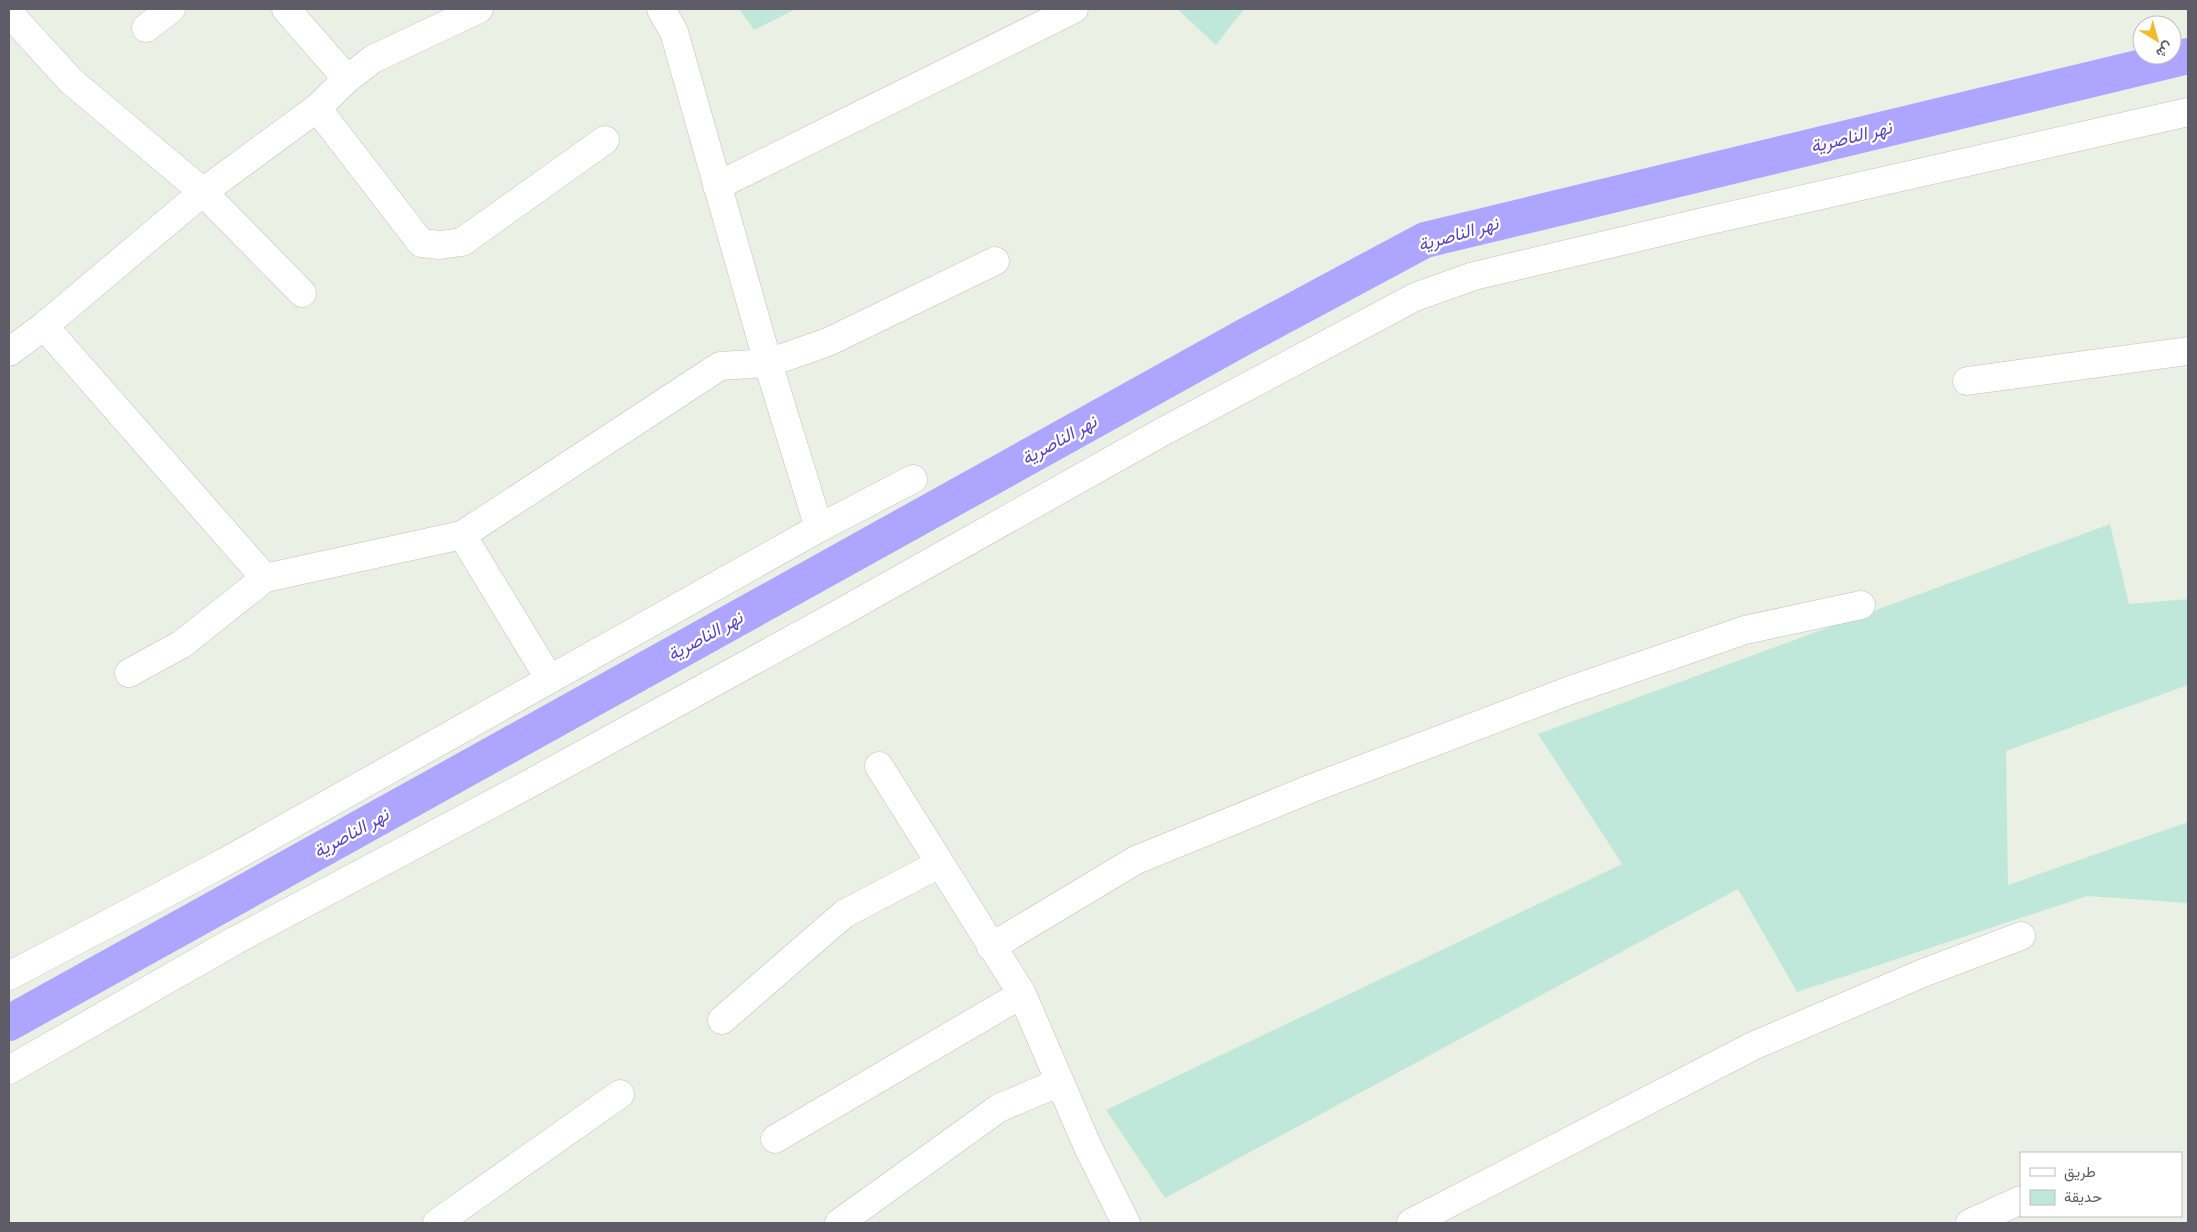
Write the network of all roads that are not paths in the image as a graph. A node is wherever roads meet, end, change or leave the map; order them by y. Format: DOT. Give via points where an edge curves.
graph roads {
  1 [pos="171,9"];
  2 [pos="286,9"];
  3 [pos="480,9"];
  4 [pos="661,9"];
  5 [pos="1074,9"];
  6 [pos="9,13"];
  7 [pos="146,28"];
  8 [pos="347,79"];
  9 [pos="317,108"];
  10 [pos="2188,112"];
  11 [pos="604,140"];
  12 [pos="717,186"];
  13 [pos="203,192"];
  14 [pos="995,261"];
  15 [pos="302,293"];
  16 [pos="44,326"];
  17 [pos="9,351"];
  18 [pos="2188,351"];
  19 [pos="768,362"];
  20 [pos="1967,381"];
  21 [pos="913,479"];
  22 [pos="820,528"];
  23 [pos="462,535"];
  24 [pos="265,578"];
  25 [pos="1861,605"];
  26 [pos="129,673"];
  27 [pos="549,678"];
  28 [pos="879,766"];
  29 [pos="939,864"];
  30 [pos="2021,936"];
  31 [pos="991,947"];
  32 [pos="9,976"];
  33 [pos="1022,994"];
  34 [pos="722,1020"];
  35 [pos="9,1070"];
  36 [pos="1060,1082"];
  37 [pos="620,1094"];
  38 [pos="775,1139"];
  39 [pos="2020,1200"];
  40 [pos="437,1223"];
  41 [pos="839,1223"];
  42 [pos="1126,1223"];
  43 [pos="1411,1223"];
  44 [pos="1970,1223"];
  1 -- 7 [label="street"];
  2 -- 8 [label="street"];
  3 -- 8 [label="street" via="373,59"];
  4 -- 12 [label="street" via="674,32"];
  5 -- 12 [label="street"];
  6 -- 13 [label="street" via="71,81"];
  8 -- 9 [label="street"];
  9 -- 11 [label="street" via="421,243 462,242"];
  9 -- 13 [label="street"];
  10 -- 35 [label="street" via="1474,276 1415,297 1172,426 535,781 236,940"];
  12 -- 19 [label="street"];
  13 -- 15 [label="street"];
  13 -- 16 [label="street"];
  14 -- 19 [label="street" via="828,342"];
  16 -- 17 [label="street"];
  16 -- 24 [label="street"];
  18 -- 20 [label="street"];
  19 -- 22 [label="street"];
  19 -- 23 [label="street" via="720,366"];
  21 -- 22 [label="street"];
  22 -- 27 [label="street"];
  23 -- 24 [label="street"];
  23 -- 27 [label="street"];
  24 -- 26 [label="street" via="182,644"];
  25 -- 31 [label="street" via="1745,630 1568,691 1301,793 1136,860"];
  27 -- 32 [label="street" via="223,863"];
  28 -- 29 [label="street"];
  29 -- 31 [label="street"];
  29 -- 34 [label="street" via="844,914"];
  30 -- 43 [label="street" via="1923,973 1753,1046"];
  31 -- 33 [label="street"];
  33 -- 36 [label="street"];
  33 -- 38 [label="street"];
  36 -- 41 [label="street" via="999,1108"];
  36 -- 42 [label="street"];
  37 -- 40 [label="street"];
  39 -- 44 [label="street"];
}
